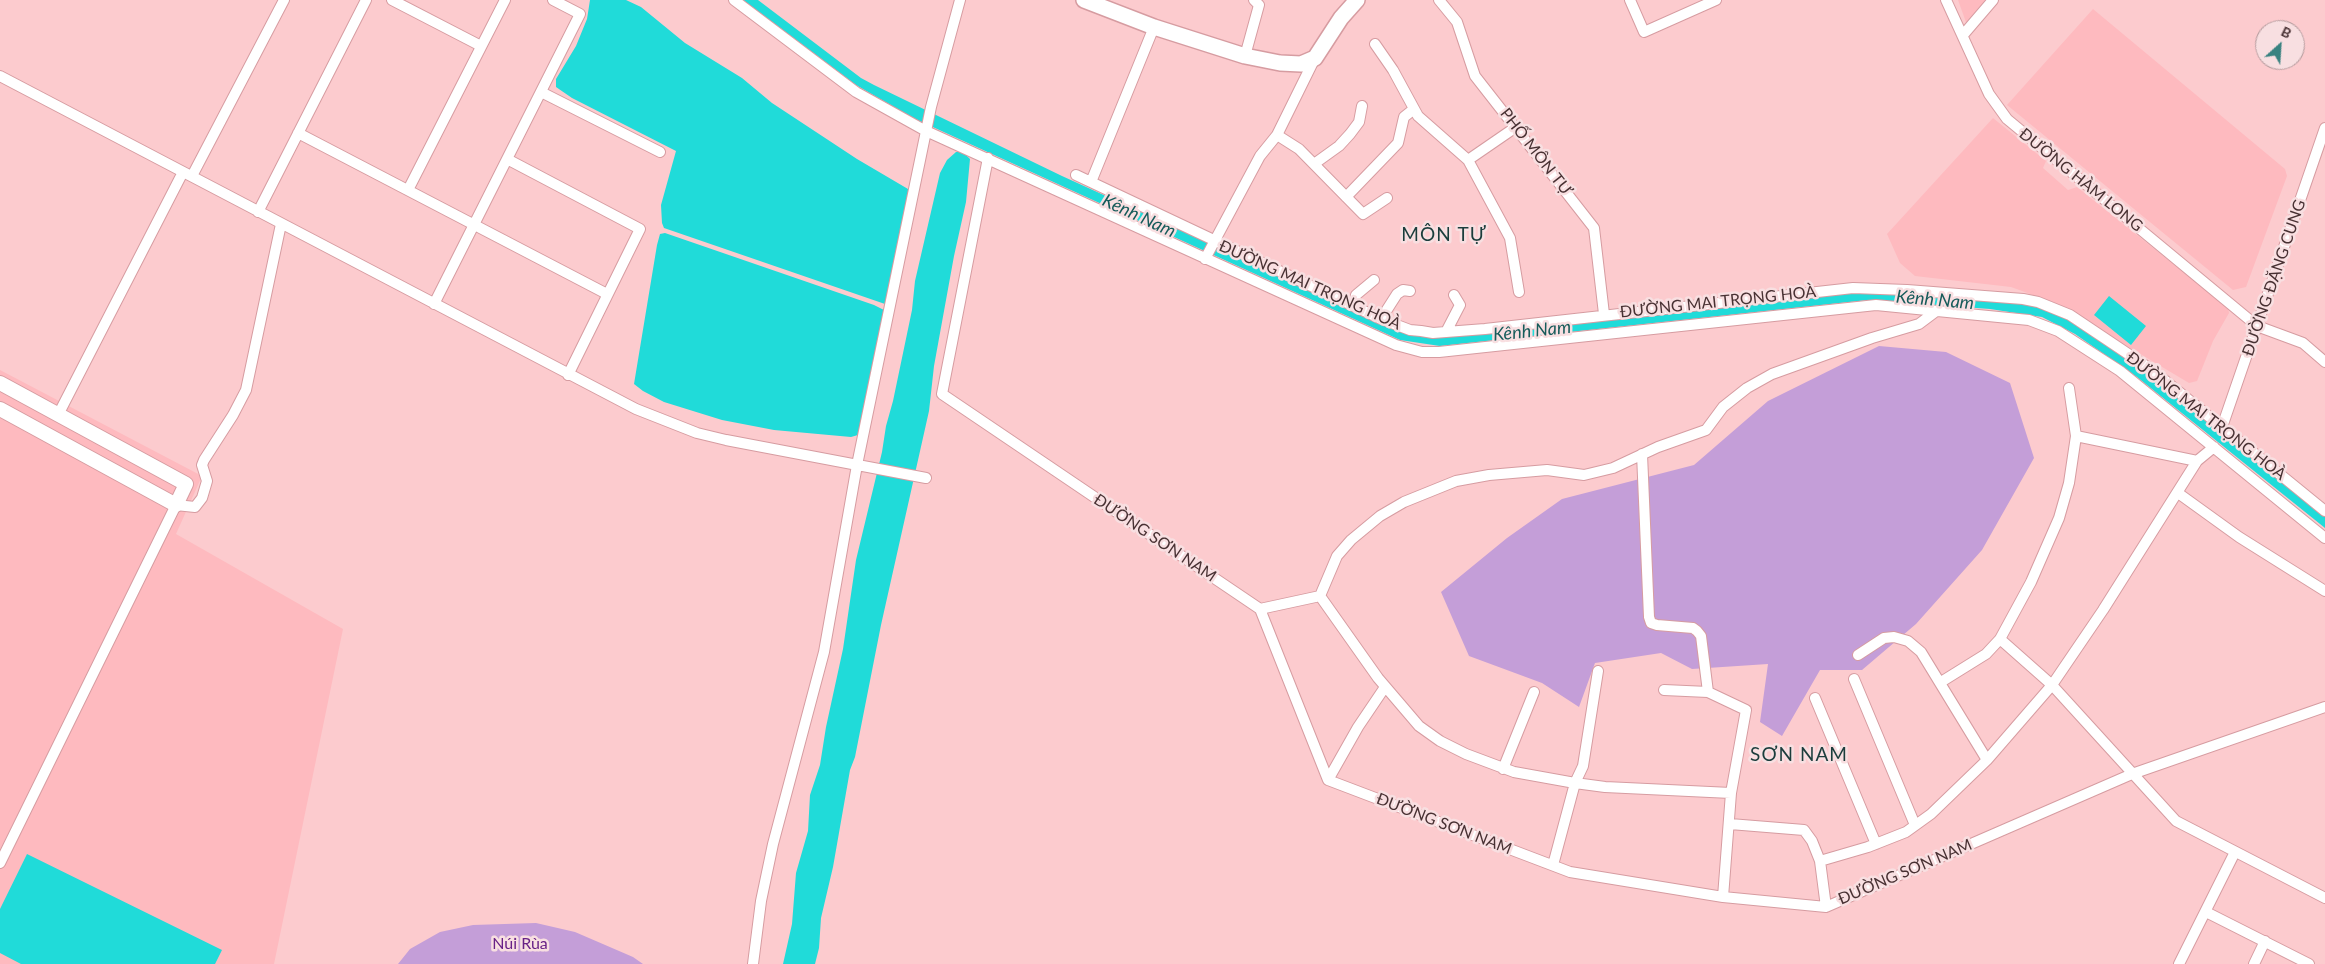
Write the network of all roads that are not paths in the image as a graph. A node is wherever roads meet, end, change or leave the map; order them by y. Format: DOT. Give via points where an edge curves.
graph roads {
  1 [pos="284,0"];
  2 [pos="366,0"];
  3 [pos="392,0"];
  4 [pos="505,0"];
  5 [pos="553,0"];
  6 [pos="734,0"];
  7 [pos="960,0"];
  8 [pos="1084,0"];
  9 [pos="1254,0"];
  10 [pos="1356,0"];
  11 [pos="1439,0"];
  12 [pos="1630,0"];
  13 [pos="1716,0"];
  14 [pos="1946,0"];
  15 [pos="1993,0"];
  16 [pos="1154,27"];
  17 [pos="1963,35"];
  18 [pos="1375,44"];
  19 [pos="481,46"];
  20 [pos="1245,56"];
  21 [pos="1315,58"];
  22 [pos="0,76"];
  23 [pos="541,92"];
  24 [pos="1362,106"];
  25 [pos="1414,109"];
  26 [pos="1516,127"];
  27 [pos="2325,128"];
  28 [pos="926,131"];
  29 [pos="298,133"];
  30 [pos="1277,135"];
  31 [pos="660,152"];
  32 [pos="988,158"];
  33 [pos="507,159"];
  34 [pos="1468,160"];
  35 [pos="1314,164"];
  36 [pos="187,174"];
  37 [pos="1076,175"];
  38 [pos="1091,182"];
  39 [pos="408,190"];
  40 [pos="1346,197"];
  41 [pos="1387,198"];
  42 [pos="258,212"];
  43 [pos="281,224"];
  44 [pos="474,224"];
  45 [pos="1213,241"];
  46 [pos="1205,259"];
  47 [pos="1374,280"];
  48 [pos="1410,291"];
  49 [pos="1519,292"];
  50 [pos="607,294"];
  51 [pos="1454,295"];
  52 [pos="434,304"];
  53 [pos="1353,306"];
  54 [pos="1935,312"];
  55 [pos="1604,314"];
  56 [pos="1381,319"];
  57 [pos="2258,326"];
  58 [pos="1446,332"];
  59 [pos="2325,362"];
  60 [pos="568,374"];
  61 [pos="0,383"];
  62 [pos="2070,388"];
  63 [pos="0,409"];
  64 [pos="58,415"];
  65 [pos="2222,427"];
  66 [pos="2076,436"];
  67 [pos="2214,447"];
  68 [pos="1642,454"];
  69 [pos="2197,461"];
  70 [pos="860,466"];
  71 [pos="926,478"];
  72 [pos="2178,493"];
  73 [pos="176,505"];
  74 [pos="2325,511"];
  75 [pos="2325,538"];
  76 [pos="2325,591"];
  77 [pos="1320,596"];
  78 [pos="1260,609"];
  79 [pos="2000,639"];
  80 [pos="1858,655"];
  81 [pos="1598,670"];
  82 [pos="1854,679"];
  83 [pos="1941,682"];
  84 [pos="2052,685"];
  85 [pos="1385,687"];
  86 [pos="1664,690"];
  87 [pos="1534,692"];
  88 [pos="1708,692"];
  89 [pos="1815,698"];
  90 [pos="2325,707"];
  91 [pos="1987,760"];
  92 [pos="1503,769"];
  93 [pos="2132,774"];
  94 [pos="1328,780"];
  95 [pos="1575,784"];
  96 [pos="1731,793"];
  97 [pos="1730,824"];
  98 [pos="1915,825"];
  99 [pos="1876,844"];
  100 [pos="2235,852"];
  101 [pos="1820,861"];
  102 [pos="0,863"];
  103 [pos="1553,865"];
  104 [pos="1723,897"];
  105 [pos="2325,898"];
  106 [pos="1826,907"];
  107 [pos="2206,912"];
  108 [pos="2265,942"];
  109 [pos="754,964"];
  110 [pos="2179,964"];
  111 [pos="2254,964"];
  112 [pos="2309,964"];
  1 -- 36 [label="street"];
  2 -- 29 [label="street"];
  3 -- 19 [label="street"];
  4 -- 19 [label="street"];
  5 -- 23 [label="street" via="580,14"];
  6 -- 28 [label="street" via="856,92"];
  7 -- 28 [label="street"];
  8 -- 16 [label="main road"];
  9 -- 20 [label="street" via="1259,5"];
  10 -- 21 [label="main road"];
  11 -- 26 [label="street, PHỐ MÔN TỰ" via="1457,22 1475,76"];
  12 -- 13 [label="street" via="1644,32"];
  14 -- 17 [label="street, ĐƯỜNG HÀM LONG"];
  15 -- 17 [label="street"];
  16 -- 20 [label="main road"];
  16 -- 38 [label="street"];
  17 -- 57 [label="street, ĐƯỜNG HÀM LONG" via="1989,94 2007,119"];
  18 -- 25 [label="street"];
  19 -- 39 [label="street"];
  20 -- 21 [label="main road" via="1301,64"];
  21 -- 30 [label="street"];
  22 -- 36 [label="street"];
  23 -- 31 [label="street"];
  23 -- 33 [label="street"];
  24 -- 35 [label="street" via="1358,122 1350,134"];
  25 -- 34 [label="street"];
  25 -- 40 [label="street" via="1404,117 1398,144"];
  26 -- 34 [label="street"];
  26 -- 55 [label="street, PHỐ MÔN TỰ" via="1594,228"];
  27 -- 57 [label="street, ĐƯỜNG ĐẶNG CUNG"];
  28 -- 32 [label="street"];
  28 -- 70 [label="street"];
  29 -- 39 [label="street"];
  29 -- 42 [label="street"];
  30 -- 35 [label="street" via="1299,149"];
  30 -- 45 [label="street" via="1260,156"];
  32 -- 46 [label="street"];
  32 -- 78 [label="street, ĐƯỜNG SƠN NAM" via="942,394"];
  33 -- 44 [label="street"];
  33 -- 50 [label="street" via="640,229"];
  34 -- 49 [label="street" via="1510,238"];
  35 -- 40 [label="street"];
  36 -- 42 [label="street"];
  36 -- 64 [label="street"];
  37 -- 38 [label="street, ĐƯỜNG MAI TRỌNG HOÀ"];
  38 -- 45 [label="street, ĐƯỜNG MAI TRỌNG HOÀ"];
  39 -- 44 [label="street"];
  40 -- 41 [label="street" via="1363,214"];
  42 -- 43 [label="street"];
  43 -- 52 [label="street"];
  43 -- 73 [label="street" via="246,390 204,460 202,465 207,481 199,504 192,508"];
  44 -- 50 [label="street"];
  44 -- 52 [label="street"];
  45 -- 46 [label="street"];
  45 -- 53 [label="street, ĐƯỜNG MAI TRỌNG HOÀ"];
  46 -- 54 [label="street" via="1382,339 1422,352 1842,307 1876,305"];
  47 -- 53 [label="street" via="1356,295"];
  48 -- 56 [label="street" via="1403,290 1397,294"];
  50 -- 60 [label="street"];
  51 -- 58 [label="street" via="1460,305"];
  52 -- 60 [label="street"];
  53 -- 56 [label="street, ĐƯỜNG MAI TRỌNG HOÀ"];
  54 -- 67 [label="street" via="2030,320 2058,330 2120,371"];
  54 -- 68 [label="street" via="1919,324 1772,374 1723,407 1706,430"];
  55 -- 58 [label="street, ĐƯỜNG MAI TRỌNG HOÀ"];
  55 -- 65 [label="street, ĐƯỜNG MAI TRỌNG HOÀ" via="1853,288 2023,299 2050,306 2080,321 2152,370"];
  56 -- 58 [label="street, ĐƯỜNG MAI TRỌNG HOÀ" via="1410,330"];
  57 -- 59 [label="street, ĐƯỜNG HÀM LONG" via="2303,343"];
  57 -- 65 [label="street, ĐƯỜNG ĐẶNG CUNG"];
  60 -- 70 [label="street" via="636,409 697,433"];
  61 -- 64 [label="street"];
  62 -- 66 [label="street"];
  63 -- 73 [label="street"];
  64 -- 73 [label="street" via="186,484"];
  65 -- 74 [label="street, ĐƯỜNG MAI TRỌNG HOÀ"];
  66 -- 69 [label="street"];
  66 -- 79 [label="street" via="2069,483 2059,518 2031,582"];
  67 -- 69 [label="street"];
  67 -- 75 [label="street"];
  68 -- 77 [label="street" via="1613,468 1584,475 1547,470 1489,475 1456,482 1404,502 1380,516 1351,540 1337,556"];
  68 -- 88 [label="street" via="1649,617 1651,623 1698,631"];
  69 -- 72 [label="street"];
  70 -- 71 [label="street"];
  70 -- 109 [label="street" via="824,652 773,844 761,901"];
  72 -- 76 [label="street" via="2239,537"];
  72 -- 84 [label="street"];
  73 -- 102 [label="street"];
  77 -- 78 [label="street"];
  77 -- 85 [label="street"];
  78 -- 94 [label="street"];
  79 -- 83 [label="street" via="1986,654"];
  79 -- 84 [label="street"];
  80 -- 83 [label="street" via="1884,638 1894,636 1921,652"];
  81 -- 95 [label="street" via="1583,766"];
  82 -- 98 [label="street"];
  83 -- 91 [label="street"];
  84 -- 91 [label="street"];
  84 -- 93 [label="street"];
  85 -- 92 [label="street" via="1419,726 1440,742"];
  85 -- 94 [label="street"];
  86 -- 88 [label="street"];
  87 -- 92 [label="street"];
  88 -- 96 [label="street" via="1746,710"];
  89 -- 99 [label="street"];
  90 -- 93 [label="street, ĐƯỜNG SƠN NAM"];
  91 -- 98 [label="street" via="1943,804"];
  92 -- 95 [label="street"];
  93 -- 100 [label="street" via="2176,821"];
  93 -- 106 [label="street, ĐƯỜNG SƠN NAM"];
  94 -- 103 [label="street, ĐƯỜNG SƠN NAM"];
  95 -- 96 [label="street"];
  95 -- 103 [label="street"];
  96 -- 97 [label="street"];
  97 -- 101 [label="street" via="1804,830"];
  97 -- 104 [label="street"];
  98 -- 99 [label="street"];
  99 -- 101 [label="street"];
  100 -- 105 [label="street"];
  100 -- 107 [label="street"];
  101 -- 106 [label="street"];
  103 -- 104 [label="street, ĐƯỜNG SƠN NAM" via="1570,872"];
  104 -- 106 [label="street, ĐƯỜNG SƠN NAM"];
  107 -- 108 [label="street"];
  107 -- 110 [label="street"];
  108 -- 111 [label="street"];
  108 -- 112 [label="street"];
}
